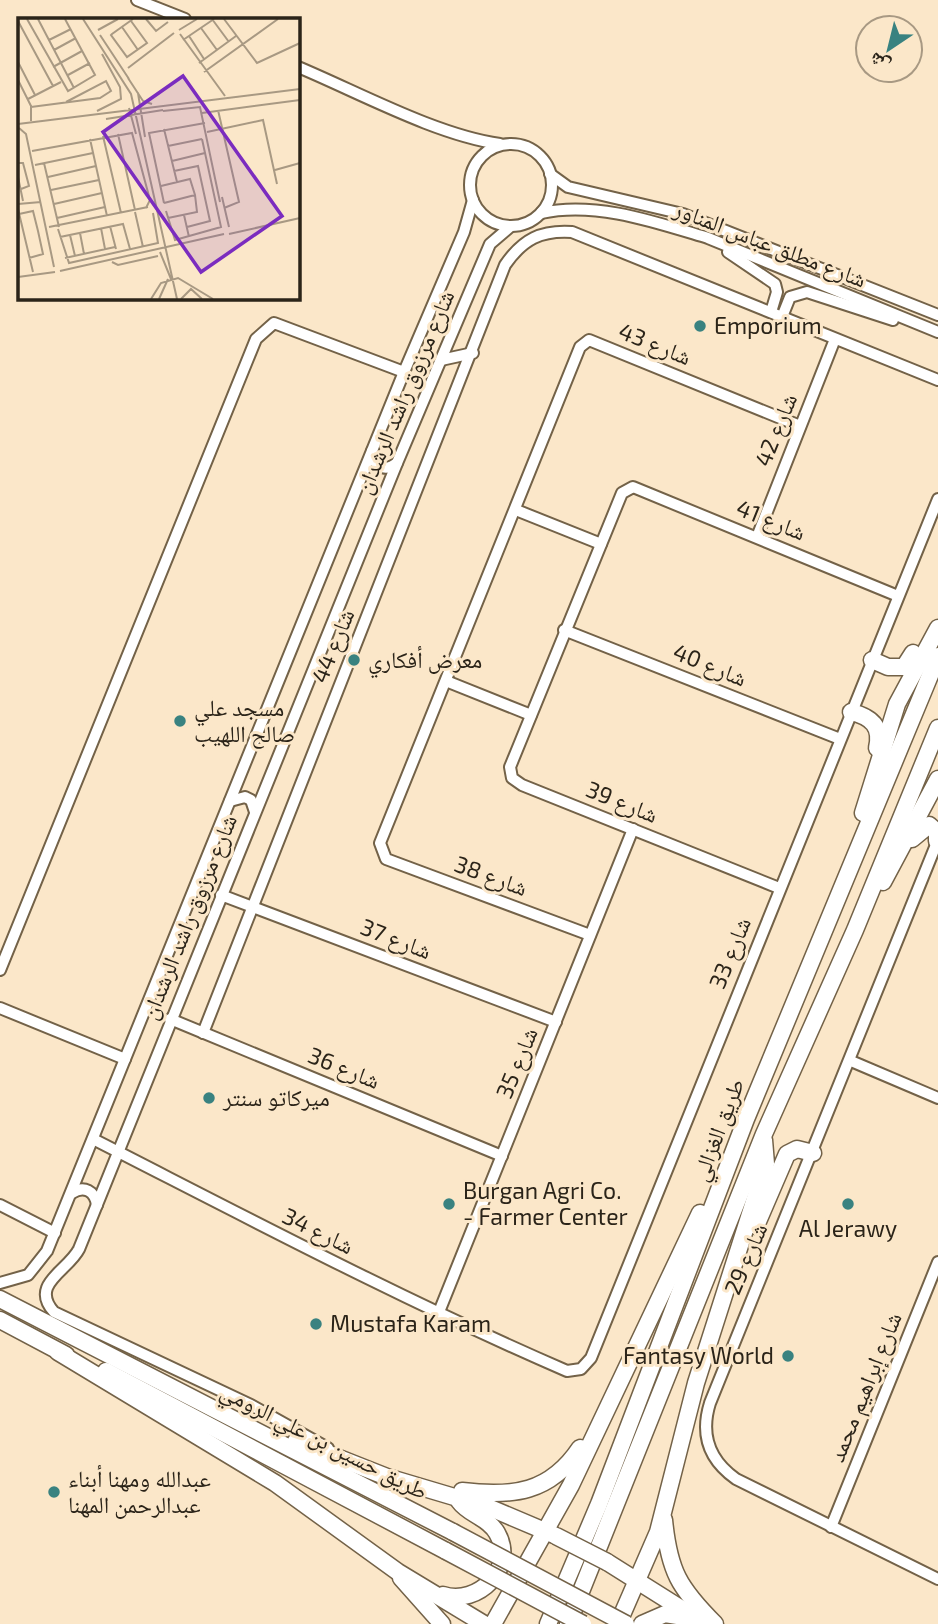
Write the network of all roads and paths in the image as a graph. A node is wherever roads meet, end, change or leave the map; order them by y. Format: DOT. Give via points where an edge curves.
graph roads {
  1 [pos="137,0"];
  2 [pos="182,18"];
  3 [pos="299,67"];
  4 [pos="503,145"];
  5 [pos="550,174"];
  6 [pos="473,200"];
  7 [pos="541,213"];
  8 [pos="510,226"];
  9 [pos="708,238"];
  10 [pos="771,312"];
  11 [pos="938,315"];
  12 [pos="782,317"];
  13 [pos="920,325"];
  14 [pos="453,332"];
  15 [pos="938,332"];
  16 [pos="835,339"];
  17 [pos="472,353"];
  18 [pos="441,360"];
  19 [pos="404,372"];
  20 [pos="938,380"];
  21 [pos="800,426"];
  22 [pos="372,451"];
  23 [pos="397,463"];
  24 [pos="627,489"];
  25 [pos="938,499"];
  26 [pos="516,510"];
  27 [pos="757,537"];
  28 [pos="601,544"];
  29 [pos="898,596"];
  30 [pos="938,621"];
  31 [pos="938,628"];
  32 [pos="565,630"];
  33 [pos="938,656"];
  34 [pos="872,660"];
  35 [pos="446,681"];
  36 [pos="850,712"];
  37 [pos="531,715"];
  38 [pos="938,728"];
  39 [pos="839,739"];
  40 [pos="938,779"];
  41 [pos="938,793"];
  42 [pos="869,794"];
  43 [pos="230,801"];
  44 [pos="924,804"];
  45 [pos="255,812"];
  46 [pos="633,829"];
  47 [pos="938,840"];
  48 [pos="381,852"];
  49 [pos="899,855"];
  50 [pos="847,876"];
  51 [pos="779,888"];
  52 [pos="221,895"];
  53 [pos="252,906"];
  54 [pos="855,930"];
  55 [pos="590,935"];
  56 [pos="0,970"];
  57 [pos="0,1008"];
  58 [pos="170,1019"];
  59 [pos="556,1022"];
  60 [pos="203,1033"];
  61 [pos="125,1059"];
  62 [pos="851,1061"];
  63 [pos="938,1098"];
  64 [pos="746,1119"];
  65 [pos="764,1134"];
  66 [pos="93,1139"];
  67 [pos="118,1152"];
  68 [pos="813,1153"];
  69 [pos="502,1156"];
  70 [pos="72,1193"];
  71 [pos="0,1205"];
  72 [pos="97,1205"];
  73 [pos="55,1233"];
  74 [pos="47,1251"];
  75 [pos="938,1262"];
  76 [pos="734,1265"];
  77 [pos="61,1270"];
  78 [pos="0,1283"];
  79 [pos="0,1299"];
  80 [pos="439,1312"];
  81 [pos="0,1320"];
  82 [pos="58,1352"];
  83 [pos="529,1354"];
  84 [pos="612,1395"];
  85 [pos="193,1399"];
  86 [pos="352,1464"];
  87 [pos="422,1487"];
  88 [pos="457,1498"];
  89 [pos="663,1513"];
  90 [pos="831,1527"];
  91 [pos="551,1534"];
  92 [pos="398,1573"];
  93 [pos="938,1579"];
  94 [pos="638,1581"];
  95 [pos="442,1624"];
  96 [pos="484,1624"];
  97 [pos="493,1624"];
  98 [pos="548,1624"];
  99 [pos="568,1624"];
  100 [pos="583,1624"];
  101 [pos="618,1624"];
  102 [pos="626,1624"];
  103 [pos="642,1624"];
  104 [pos="700,1624"];
  105 [pos="706,1624"];
  106 [pos="715,1624"];
  1 -- 2 [label="street"];
  3 -- 4 [label="street" via="440,127"];
  4 -- 5 [label="street" via="532,150 547,164"];
  4 -- 6 [label="street" via="482,155 475,165 470,188"];
  5 -- 7 [label="street" via="551,195"];
  5 -- 11 [label="street, شارع مطلق عباس المناور" via="568,187 683,214"];
  6 -- 8 [label="street" via="488,219"];
  6 -- 19 [label="street, شارع مرزوق راشد الرشدان" via="464,232"];
  7 -- 8 [label="street" via="522,225"];
  7 -- 9 [label="street, شارع مطلق عباس المناور" via="587,209"];
  8 -- 14 [label="street, شارع مرزوق راشد الرشدان" via="490,244"];
  9 -- 10 [label="street" via="775,284"];
  9 -- 13 [label="street, شارع مطلق عباس المناور"];
  10 -- 12 [label="street, شارع 44"];
  10 -- 17 [label="street, شارع 44" via="572,232 552,231 533,236 505,265"];
  12 -- 13 [label="street" via="790,297 807,292"];
  12 -- 16 [label="street, شارع 44"];
  13 -- 15 [label="street, شارع مطلق عباس المناور"];
  14 -- 17 [label="street"];
  14 -- 18 [label="street, شارع مرزوق راشد الرشدان"];
  16 -- 20 [label="street, شارع 44"];
  16 -- 21 [label="street, شارع 42"];
  17 -- 18 [label="street"];
  17 -- 53 [label="street, شارع 44"];
  18 -- 23 [label="street, شارع مرزوق راشد الرشدان"];
  19 -- 22 [label="street, شارع مرزوق راشد الرشدان"];
  19 -- 56 [label="street" via="274,323 256,339"];
  21 -- 26 [label="street, شارع 43" via="589,340 580,347"];
  21 -- 27 [label="street, شارع 42"];
  22 -- 23 [label="street" via="380,467"];
  22 -- 43 [label="street, شارع مرزوق راشد الرشدان"];
  23 -- 45 [label="street, شارع مرزوق راشد الرشدان"];
  24 -- 27 [label="street, شارع 41" via="633,487"];
  24 -- 28 [label="street, شارع 39"];
  25 -- 29 [label="street, شارع 33"];
  26 -- 28 [label="street"];
  26 -- 35 [label="street, شارع 43"];
  27 -- 29 [label="street, شارع 41"];
  28 -- 32 [label="street, شارع 39"];
  29 -- 34 [label="street, شارع 33"];
  30 -- 34 [label="highway" via="904,667"];
  31 -- 42 [label="highway" via="897,704"];
  32 -- 37 [label="street, شارع 39"];
  32 -- 39 [label="street, شارع 40"];
  33 -- 50 [label="highway, طريق الغزالي"];
  34 -- 36 [label="street, شارع 33"];
  35 -- 37 [label="street"];
  35 -- 48 [label="street, شارع 43" via="380,843"];
  36 -- 39 [label="street, شارع 33"];
  36 -- 42 [label="highway" via="873,722 880,734"];
  37 -- 46 [label="street, شارع 39" via="510,767 512,778"];
  38 -- 54 [label="highway, طريق الغزالي"];
  39 -- 51 [label="street, شارع 33"];
  40 -- 44 [label="highway"];
  41 -- 44 [label="street"];
  42 -- 50 [label="highway"];
  43 -- 45 [label="street" via="245,797"];
  43 -- 61 [label="street, شارع مرزوق راشد الرشدان"];
  44 -- 49 [label="highway"];
  45 -- 52 [label="street, شارع مرزوق راشد الرشدان"];
  46 -- 51 [label="street, شارع 39"];
  46 -- 55 [label="street, شارع 35"];
  47 -- 49 [label="highway" via="934,827 925,827"];
  47 -- 62 [label="street, شارع 29"];
  48 -- 55 [label="street, شارع 38" via="386,859"];
  49 -- 54 [label="highway"];
  50 -- 64 [label="highway, طريق الغزالي"];
  51 -- 83 [label="street, شارع 33" via="591,1358 581,1369 567,1371"];
  52 -- 53 [label="street, شارع 37"];
  52 -- 58 [label="street, شارع مرزوق راشد الرشدان"];
  53 -- 59 [label="street, شارع 37"];
  53 -- 60 [label="street, شارع 44"];
  54 -- 65 [label="highway, طريق الغزالي"];
  55 -- 59 [label="street, شارع 35"];
  57 -- 61 [label="street"];
  58 -- 60 [label="street, شارع 36"];
  58 -- 67 [label="street, شارع مرزوق راشد الرشدان"];
  59 -- 69 [label="street, شارع 35"];
  60 -- 69 [label="street, شارع 36"];
  61 -- 66 [label="street, شارع مرزوق راشد الرشدان"];
  62 -- 63 [label="street"];
  62 -- 68 [label="street, شارع 29"];
  64 -- 84 [label="highway"];
  64 -- 98 [label="highway, طريق الغزالي" via="599,1504"];
  65 -- 76 [label="highway" via="766,1164"];
  65 -- 99 [label="highway, طريق الغزالي"];
  66 -- 67 [label="street, شارع 34"];
  66 -- 70 [label="street, شارع مرزوق راشد الرشدان"];
  67 -- 72 [label="street, شارع مرزوق راشد الرشدان"];
  67 -- 80 [label="street, شارع 34" via="226,1210"];
  68 -- 76 [label="highway" via="797,1149 783,1158"];
  68 -- 90 [label="street, شارع 29" via="710,1403 705,1432 724,1471"];
  69 -- 80 [label="street, شارع 35"];
  70 -- 72 [label="street" via="88,1190"];
  70 -- 73 [label="street, شارع مرزوق راشد الرشدان"];
  71 -- 73 [label="street"];
  72 -- 77 [label="street, شارع مرزوق راشد الرشدان" via="74,1259"];
  73 -- 74 [label="street, شارع مرزوق راشد الرشدان"];
  74 -- 77 [label="street" via="51,1265"];
  74 -- 78 [label="street, شارع مرزوق راشد الرشدان" via="28,1275"];
  75 -- 90 [label="street, شارع إبراهيم محمد"];
  76 -- 89 [label="highway" via="696,1384"];
  77 -- 86 [label="street, شارع مرزوق راشد الرشدان" via="45,1290 54,1312 286,1423"];
  79 -- 85 [label="highway, طريق حسين بن علي الرومي"];
  80 -- 83 [label="street, شارع 34"];
  81 -- 82 [label="highway, طريق حسين بن علي الرومي"];
  82 -- 92 [label="highway" via="275,1483"];
  82 -- 100 [label="highway, طريق حسين بن علي الرومي, bridge" via="137,1386"];
  84 -- 87 [label="highway" via="569,1463 543,1486 501,1493"];
  84 -- 91 [label="highway"];
  85 -- 86 [label="highway"];
  85 -- 102 [label="highway, طريق حسين بن علي الرومي, bridge"];
  86 -- 87 [label="highway"];
  87 -- 88 [label="highway"];
  88 -- 91 [label="highway"];
  88 -- 92 [label="highway" via="488,1522 500,1539 502,1558 489,1584 477,1594 456,1598 406,1572"];
  89 -- 94 [label="highway"];
  89 -- 106 [label="highway" via="673,1573"];
  90 -- 93 [label="street, شارع 29"];
  91 -- 94 [label="highway, bridge"];
  91 -- 97 [label="highway"];
  92 -- 95 [label="highway"];
  92 -- 96 [label="highway"];
  94 -- 101 [label="highway"];
  94 -- 105 [label="highway"];
  103 -- 104 [label="highway" via="658,1615 673,1614"];
}
